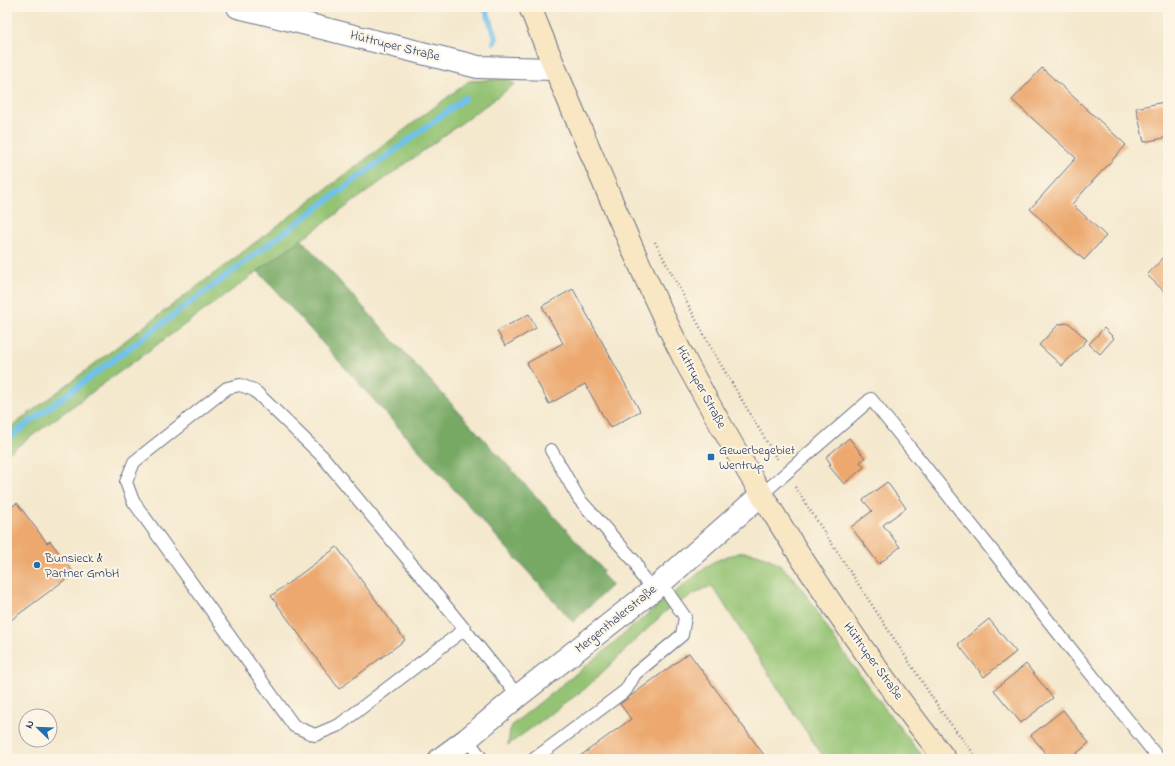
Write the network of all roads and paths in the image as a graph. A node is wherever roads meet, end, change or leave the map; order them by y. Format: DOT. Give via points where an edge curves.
graph roads {
  1 [pos="238,7"];
  2 [pos="530,7"];
  3 [pos="555,69"];
  4 [pos="653,237"];
  5 [pos="551,450"];
  6 [pos="786,473"];
  7 [pos="761,495"];
  8 [pos="657,587"];
  9 [pos="465,629"];
  10 [pos="518,696"];
  11 [pos="467,739"];
  12 [pos="440,759"];
  13 [pos="482,759"];
  14 [pos="534,759"];
  15 [pos="946,759"];
  16 [pos="978,759"];
  17 [pos="1159,759"];
  1 -- 3 [label="street, Hüttruper Straße" via="478,67"];
  2 -- 3 [label="main road, Hüttruper Straße"];
  3 -- 7 [label="main road, Hüttruper Straße" via="642,271 686,362"];
  4 -- 6 [label="path" via="711,348"];
  5 -- 8 [label="lane" via="579,499 636,563 640,574"];
  6 -- 7 [label="lane"];
  6 -- 16 [label="path" via="943,714"];
  6 -- 17 [label="lane" via="871,399"];
  7 -- 8 [label="street, Mergenthalerstraße"];
  7 -- 15 [label="main road, Hüttruper Straße" via="839,614"];
  8 -- 10 [label="street, Mergenthalerstraße"];
  8 -- 14 [label="lane" via="685,617 682,635 635,674 626,690"];
  9 -- 9 [label="lane" via="322,457 254,390 240,385 227,388 134,462 126,482 133,502 294,726 315,735 339,725"];
  9 -- 10 [label="lane"];
  10 -- 11 [label="street, Mergenthalerstraße"];
  11 -- 12 [label="street, Mergenthalerstraße"];
  11 -- 13 [label="lane"];
}
